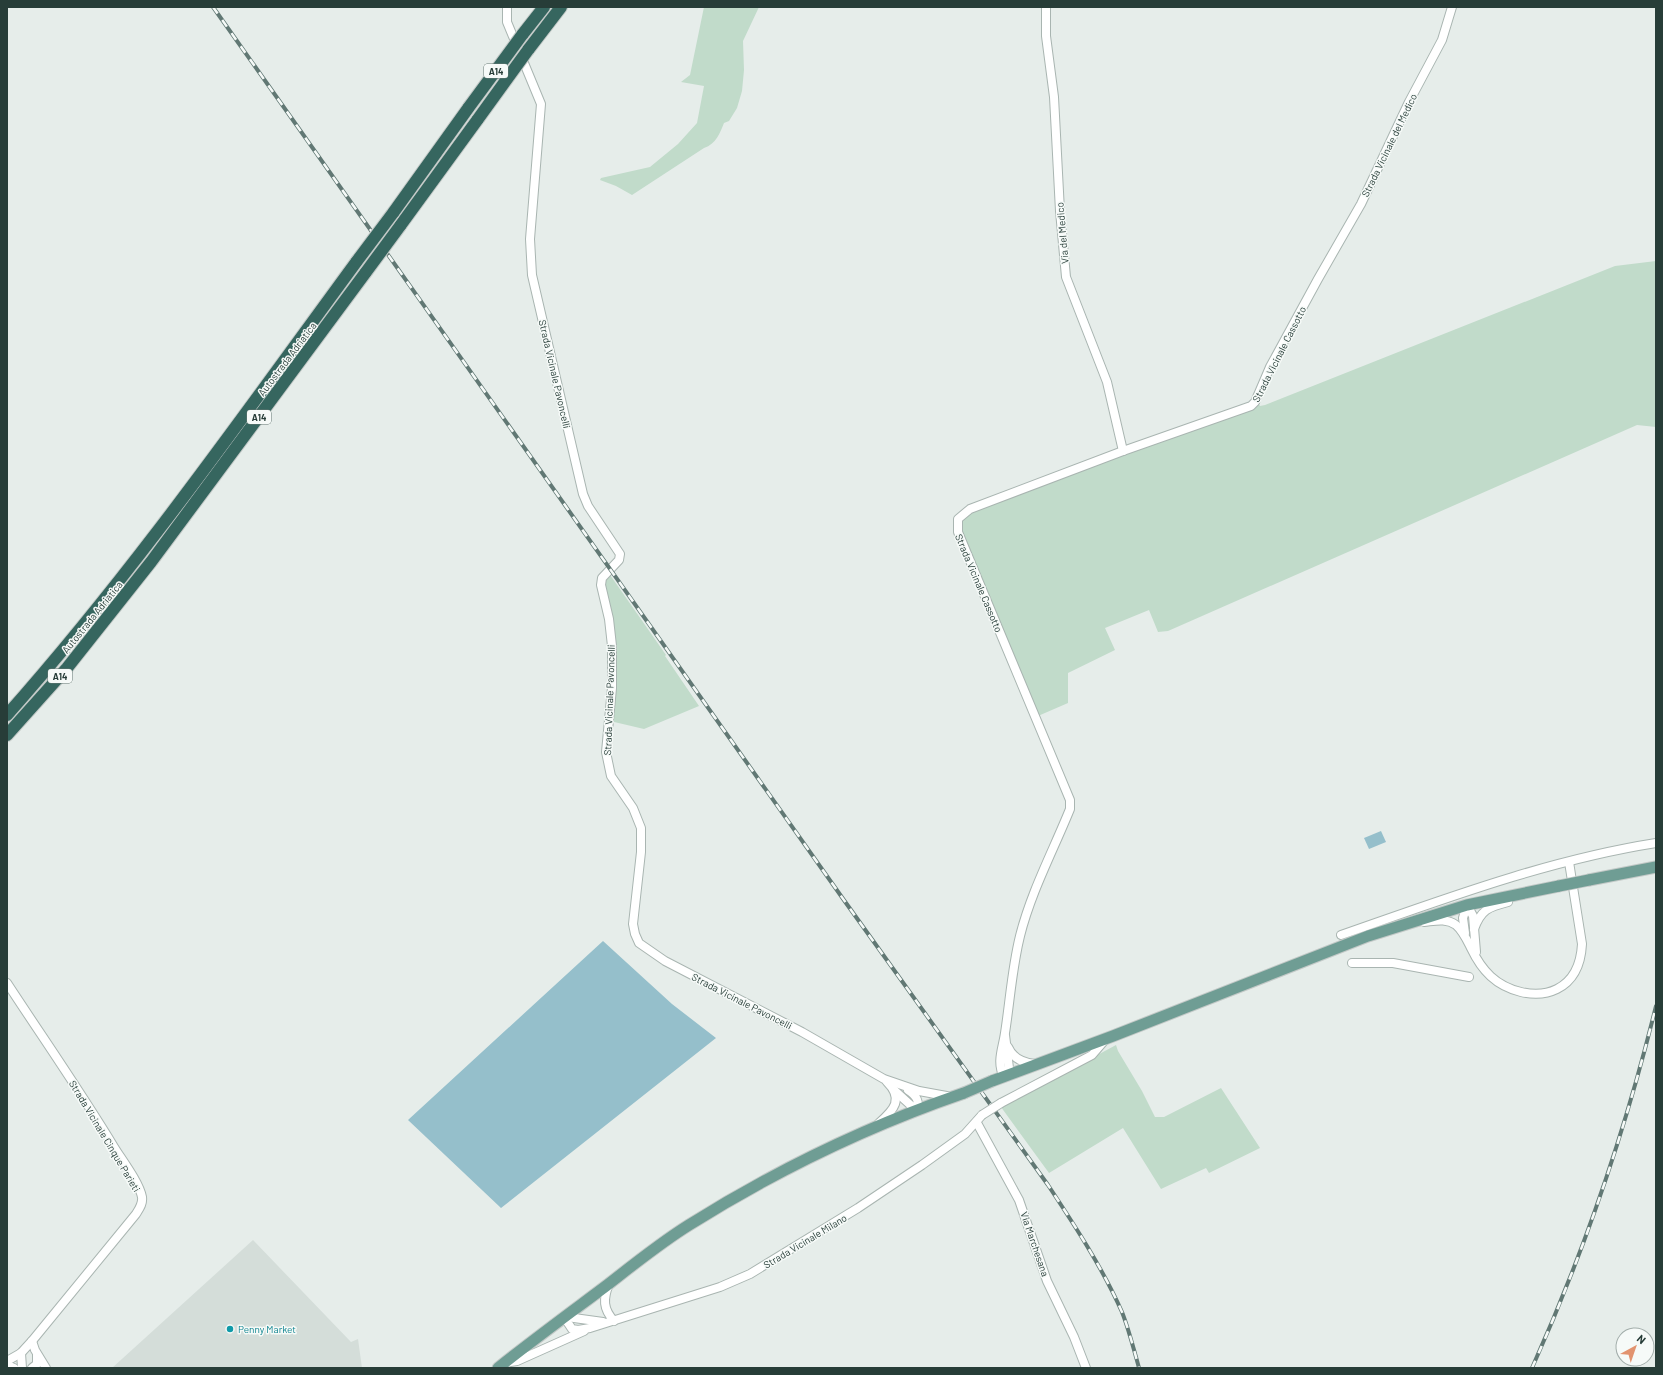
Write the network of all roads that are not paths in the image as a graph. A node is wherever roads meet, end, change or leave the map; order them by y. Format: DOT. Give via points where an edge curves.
graph roads {
  1 [pos="507,7"];
  2 [pos="544,7"];
  3 [pos="561,7"];
  4 [pos="1046,7"];
  5 [pos="1452,7"];
  6 [pos="1318,279"];
  7 [pos="1123,451"];
  8 [pos="7,715"];
  9 [pos="7,735"];
  10 [pos="1656,843"];
  11 [pos="1569,862"];
  12 [pos="1656,867"];
  13 [pos="1540,890"];
  14 [pos="1467,905"];
  15 [pos="1404,924"];
  16 [pos="1474,930"];
  17 [pos="1341,935"];
  18 [pos="1467,940"];
  19 [pos="1478,960"];
  20 [pos="1352,963"];
  21 [pos="1469,977"];
  22 [pos="7,983"];
  23 [pos="1005,1035"];
  24 [pos="1106,1039"];
  25 [pos="1006,1045"];
  26 [pos="1038,1065"];
  27 [pos="1004,1077"];
  28 [pos="884,1079"];
  29 [pos="904,1087"];
  30 [pos="894,1089"];
  31 [pos="953,1097"];
  32 [pos="917,1111"];
  33 [pos="977,1123"];
  34 [pos="868,1131"];
  35 [pos="609,1284"];
  36 [pos="566,1316"];
  37 [pos="614,1321"];
  38 [pos="590,1328"];
  39 [pos="32,1340"];
  40 [pos="21,1353"];
  41 [pos="37,1354"];
  42 [pos="7,1361"];
  43 [pos="7,1365"];
  44 [pos="501,1366"];
  45 [pos="14,1368"];
  46 [pos="22,1368"];
  47 [pos="32,1368"];
  48 [pos="46,1368"];
  49 [pos="1086,1368"];
  1 -- 28 [label="street, Strada Vicinale Pavoncelli" via="507,22 541,104 530,238 532,275 583,494 588,506 620,554 619,560 602,578 601,585 612,646 612,688 606,752 611,776 634,808 641,828 642,852 633,924 635,934 640,943 665,961 802,1032"];
  2 -- 8 [label="highway, Autostrada Adriatica / A14, bridge" via="143,550 54,663"];
  3 -- 9 [label="highway, Autostrada Adriatica / A14, bridge" via="151,562 67,668"];
  4 -- 7 [label="street, Via del Medico" via="1046,36 1054,97 1066,277 1105,376"];
  5 -- 6 [label="street, Strada Vicinale del Medico" via="1439,48 1409,102 1361,204"];
  6 -- 7 [label="street, Strada Vicinale Cassotto" via="1251,406"];
  7 -- 23 [label="street, Strada Vicinale Cassotto" via="970,509 956,522 1070,800 1070,809 1038,880 1020,936"];
  10 -- 11 [label="street" via="1609,851"];
  11 -- 17 [label="street" via="1451,897"];
  11 -- 19 [label="street" via="1582,944 1580,963 1571,977 1552,991 1543,994 1524,993 1500,984 1489,976"];
  12 -- 13 [label="main road, bridge"];
  13 -- 14 [label="main road"];
  13 -- 16 [label="street" via="1528,897 1488,908 1479,916"];
  14 -- 15 [label="main road"];
  14 -- 16 [label="street" via="1473,916"];
  14 -- 18 [label="street" via="1463,918"];
  15 -- 18 [label="street" via="1446,920 1457,926"];
  15 -- 24 [label="main road" via="1346,944"];
  16 -- 19 [label="street"];
  18 -- 19 [label="street"];
  20 -- 21 [label="street" via="1393,963"];
  22 -- 39 [label="street, Strada Vicinale Cinque Parieti" via="49,1049 86,1100 142,1198 136,1214"];
  23 -- 25 [label="street"];
  23 -- 27 [label="street" via="1000,1063"];
  24 -- 26 [label="main road"];
  24 -- 33 [label="street, Strada Vicinale Milano, bridge" via="1092,1055 1001,1103 982,1115"];
  25 -- 26 [label="street" via="1022,1062"];
  25 -- 27 [label="street" via="1008,1068"];
  26 -- 27 [label="main road"];
  27 -- 31 [label="main road, bridge"];
  28 -- 29 [label="street, Strada Vicinale Pavoncelli"];
  28 -- 30 [label="street, Strada Vicinale Pavoncelli"];
  29 -- 31 [label="street, Strada Vicinale Pavoncelli"];
  29 -- 32 [label="street" via="917,1098"];
  30 -- 32 [label="street, Strada Vicinale Pavoncelli"];
  30 -- 34 [label="street" via="895,1107"];
  31 -- 32 [label="main road"];
  32 -- 34 [label="main road"];
  33 -- 37 [label="street, Strada Vicinale Milano" via="945,1149 858,1208 750,1274 720,1287"];
  33 -- 49 [label="street, Via Marchesana" via="1019,1200 1047,1280"];
  34 -- 35 [label="main road" via="777,1175 690,1224"];
  35 -- 36 [label="main road"];
  35 -- 37 [label="street" via="604,1305"];
  36 -- 37 [label="street" via="599,1322"];
  36 -- 38 [label="street" via="572,1329"];
  36 -- 44 [label="main road"];
  37 -- 38 [label="street, Strada Vicinale Milano"];
  38 -- 44 [label="street"];
  39 -- 40 [label="street, Strada Vicinale Cinque Parieti"];
  39 -- 41 [label="street"];
  40 -- 42 [label="street, Strada Vicinale Cinque Parieti"];
  40 -- 46 [label="street"];
  41 -- 47 [label="street" via="36,1364"];
  41 -- 48 [label="street"];
  43 -- 45 [label="street"];
}
